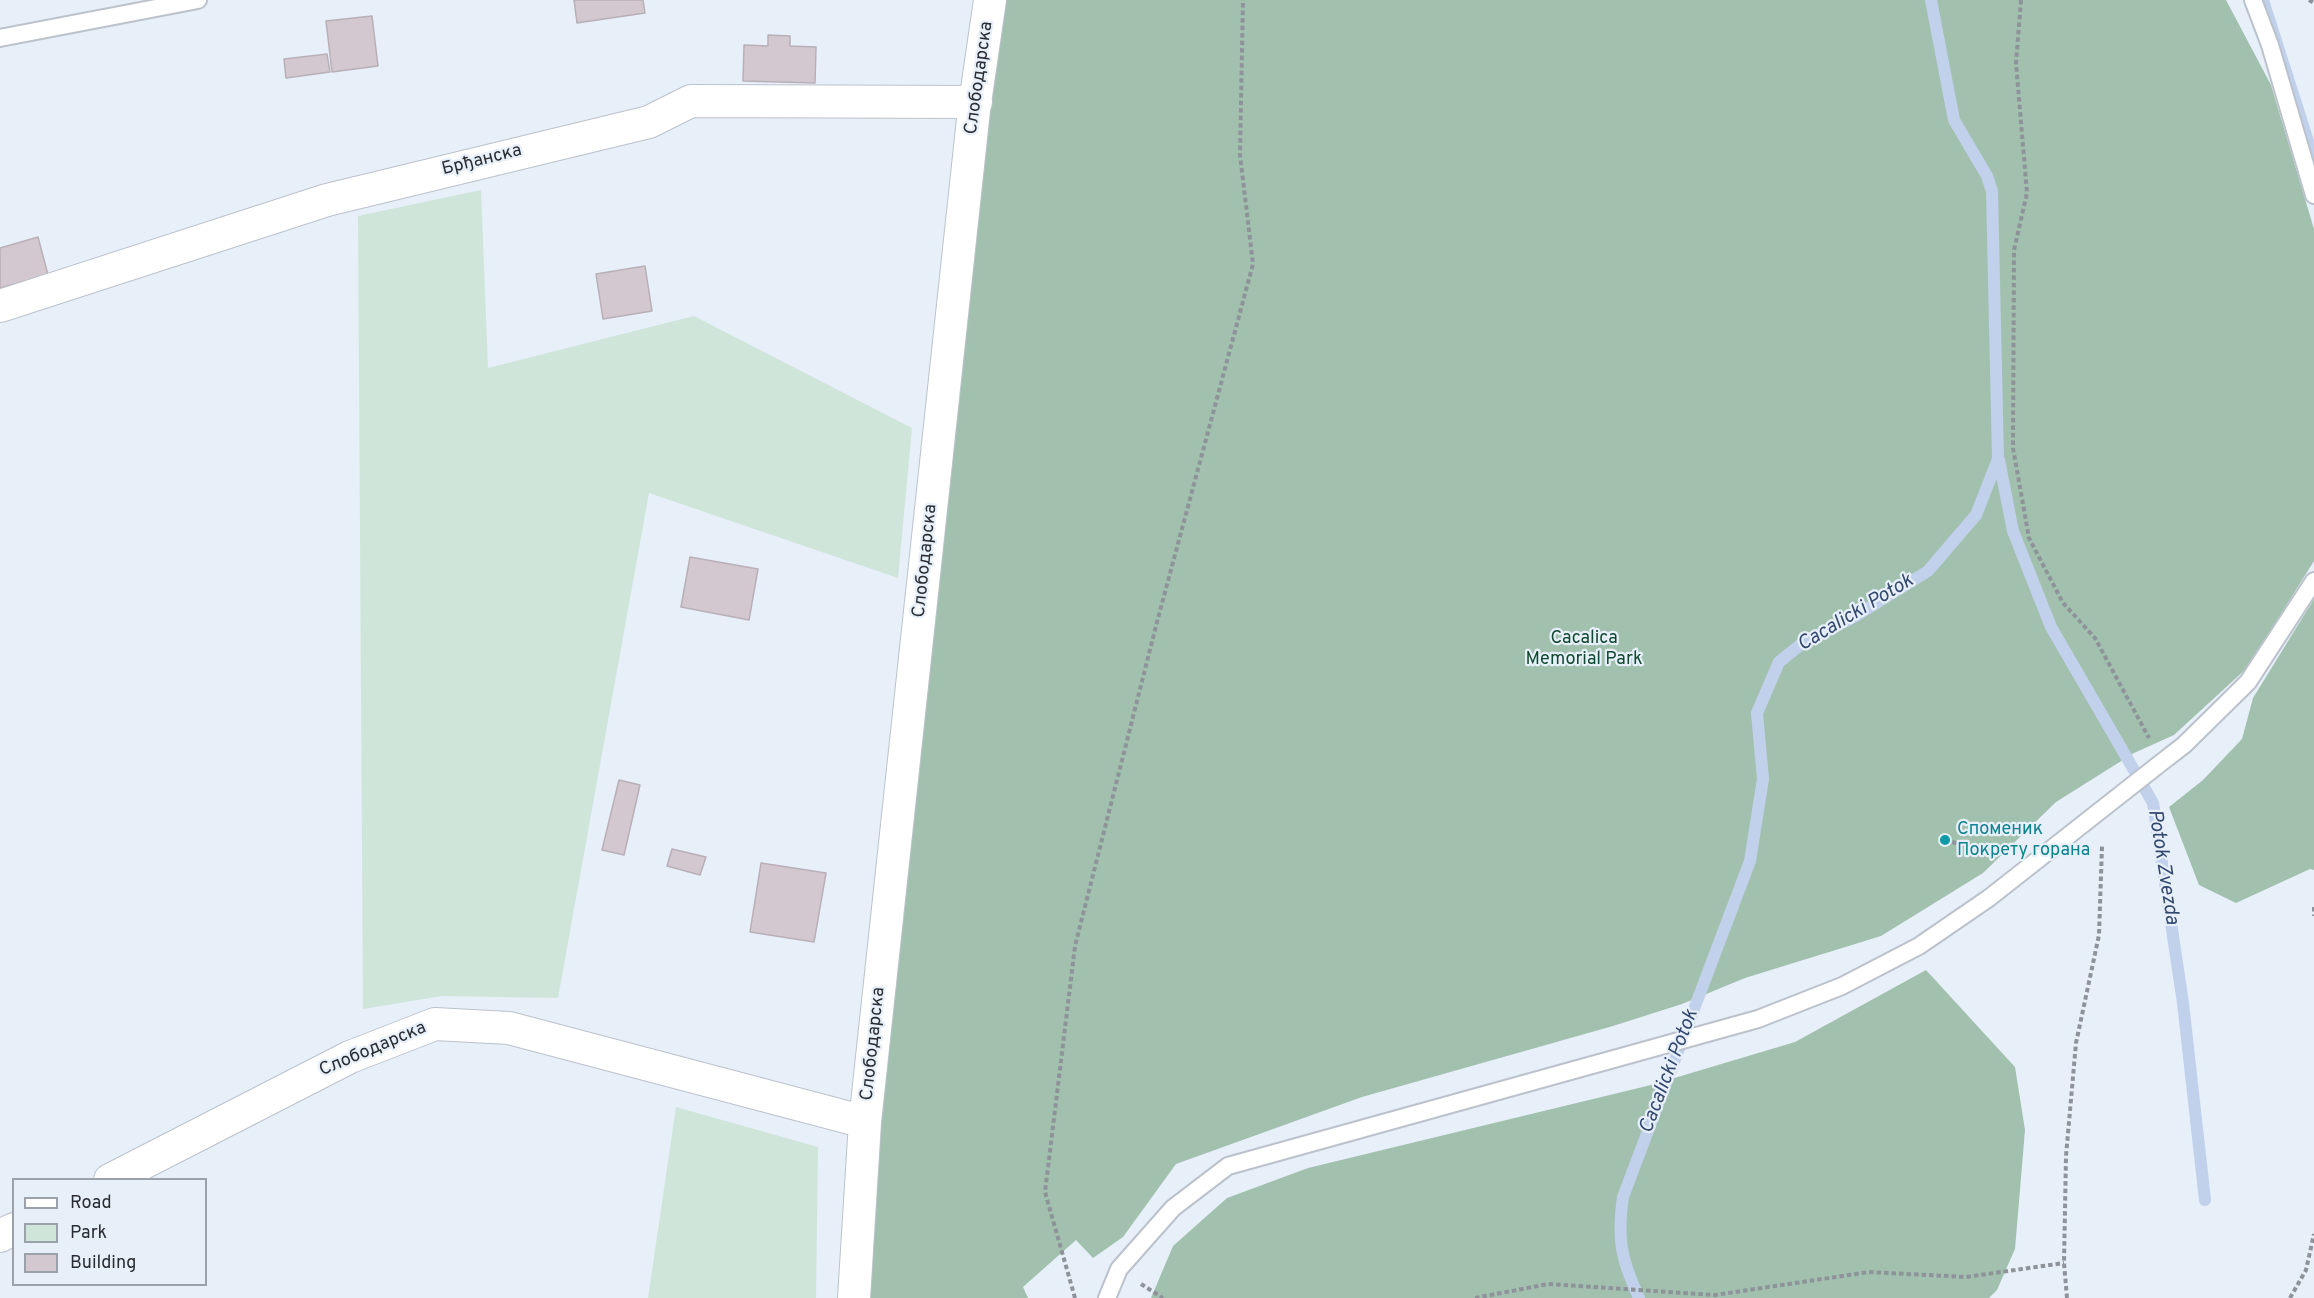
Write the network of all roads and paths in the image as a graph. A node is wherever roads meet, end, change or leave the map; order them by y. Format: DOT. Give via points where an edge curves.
graph roads {
  1 [pos="198,0"];
  2 [pos="990,0"];
  3 [pos="1243,0"];
  4 [pos="2021,0"];
  5 [pos="2253,0"];
  6 [pos="2309,0"];
  7 [pos="2314,3"];
  8 [pos="0,38"];
  9 [pos="976,102"];
  10 [pos="2314,195"];
  11 [pos="0,306"];
  12 [pos="2314,581"];
  13 [pos="2162,762"];
  14 [pos="1945,840"];
  15 [pos="2103,844"];
  16 [pos="2032,865"];
  17 [pos="2314,907"];
  18 [pos="2314,916"];
  19 [pos="865,1122"];
  20 [pos="112,1178"];
  21 [pos="2314,1233"];
  22 [pos="2064,1263"];
  23 [pos="855,1298"];
  24 [pos="1075,1298"];
  25 [pos="1107,1298"];
  26 [pos="1475,1298"];
  27 [pos="2067,1298"];
  28 [pos="2290,1298"];
  1 -- 8 [label="lane"];
  2 -- 9 [label="street, Слободарска"];
  3 -- 24 [label="path" via="1240,155 1253,264 1075,946 1045,1192"];
  4 -- 13 [label="path" via="2016,63 2027,193 2014,250 2012,394 2013,448 2029,538 2063,603 2095,638"];
  5 -- 10 [label="lane"];
  6 -- 7 [label="path"];
  9 -- 11 [label="street, Брђанска" via="691,101 649,122 327,200"];
  9 -- 19 [label="street, Слободарска"];
  12 -- 13 [label="lane" via="2248,682 2184,746"];
  13 -- 16 [label="lane"];
  14 -- 16 [label="path"];
  15 -- 22 [label="path" via="2099,935 2076,1043 2066,1156"];
  16 -- 25 [label="lane" via="1919,946 1842,986 1758,1019 1228,1166 1173,1208 1119,1269"];
  17 -- 18 [label="path"];
  19 -- 20 [label="street, Слободарска" via="509,1028 435,1024 350,1057"];
  19 -- 23 [label="street, Слободарска"];
  21 -- 28 [label="path" via="2306,1270"];
  22 -- 26 [label="path" via="1966,1277 1869,1272 1715,1295 1548,1284"];
  22 -- 27 [label="path"];
}
